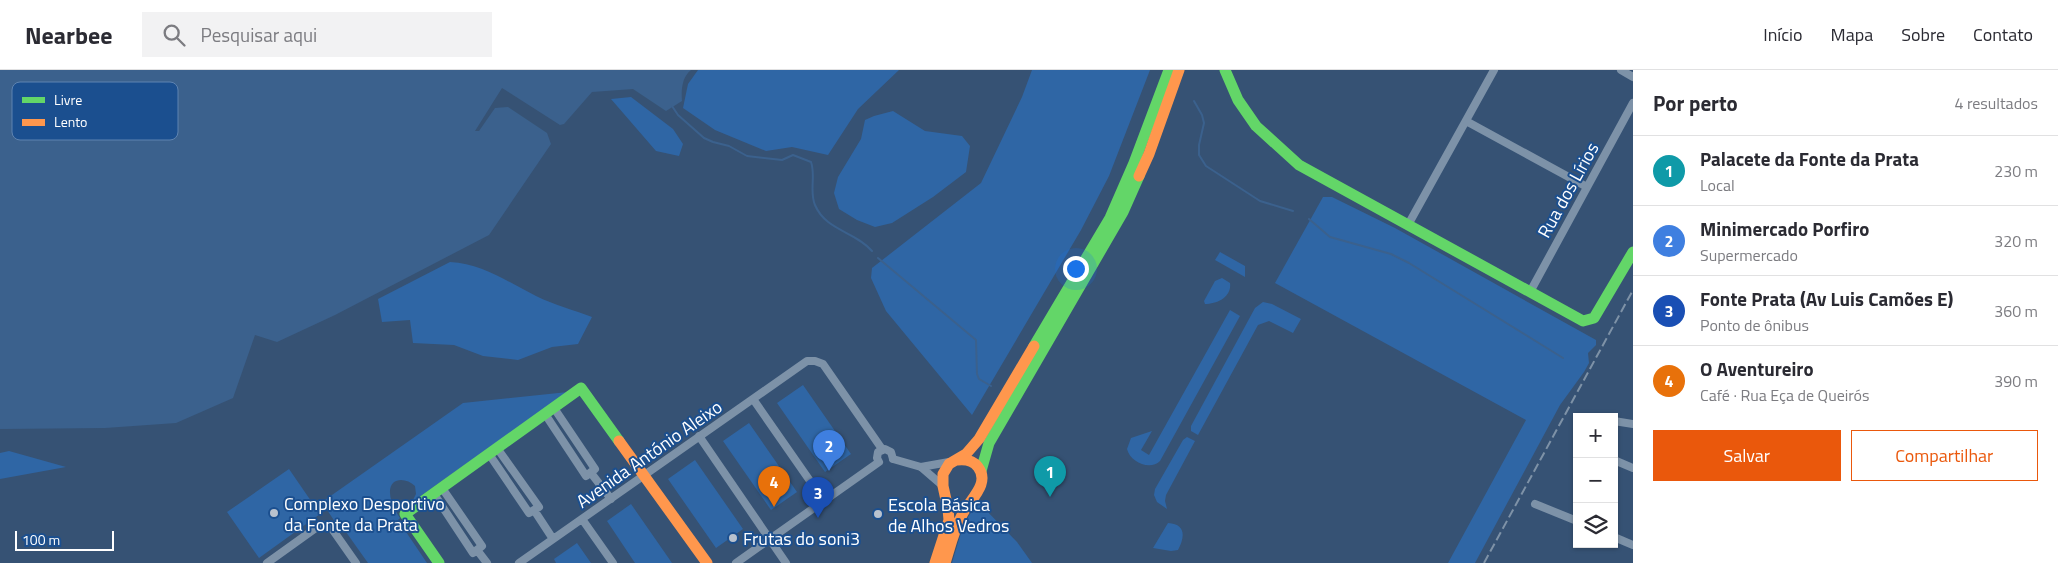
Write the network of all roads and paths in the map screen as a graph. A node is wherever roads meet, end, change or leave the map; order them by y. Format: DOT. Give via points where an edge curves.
graph roads {
  1 [pos="1169,70"];
  2 [pos="1179,70"];
  3 [pos="1225,70"];
  4 [pos="1494,70"];
  5 [pos="1621,70"];
  6 [pos="1633,76"];
  7 [pos="1633,103"];
  8 [pos="1466,121"];
  9 [pos="1587,187"];
  10 [pos="1408,225"];
  11 [pos="1633,252"];
  12 [pos="1530,292"];
  13 [pos="753,399"];
  14 [pos="549,411"];
  15 [pos="1618,422"];
  16 [pos="1633,424"];
  17 [pos="699,436"];
  18 [pos="882,449"];
  19 [pos="493,451"];
  20 [pos="893,459"];
  21 [pos="955,460"];
  22 [pos="879,462"];
  23 [pos="1618,462"];
  24 [pos="921,467"];
  25 [pos="1633,468"];
  26 [pos="981,471"];
  27 [pos="644,476"];
  28 [pos="944,488"];
  29 [pos="438,491"];
  30 [pos="973,496"];
  31 [pos="611,499"];
  32 [pos="824,501"];
  33 [pos="1535,504"];
  34 [pos="582,519"];
  35 [pos="1573,519"];
  36 [pos="554,539"];
  37 [pos="770,539"];
  38 [pos="1618,539"];
  39 [pos="1633,545"];
  40 [pos="530,556"];
  41 [pos="267,563"];
  42 [pos="356,563"];
  43 [pos="439,563"];
  44 [pos="487,563"];
  45 [pos="519,563"];
  46 [pos="535,563"];
  47 [pos="613,563"];
  48 [pos="707,563"];
  49 [pos="736,563"];
  50 [pos="786,563"];
  51 [pos="935,563"];
  52 [pos="945,563"];
  1 -- 21 [label="main road" via="1142,146 1110,218 986,428 970,450"];
  2 -- 26 [label="main road" via="1149,154 1123,212 989,443"];
  3 -- 10 [label="main road" via="1238,100 1256,126 1299,165"];
  4 -- 8 [label="street"];
  5 -- 6 [label="street"];
  7 -- 9 [label="street, Rua dos Lírios"];
  8 -- 9 [label="street"];
  8 -- 10 [label="street"];
  9 -- 12 [label="street, Rua dos Lírios"];
  10 -- 12 [label="main road"];
  11 -- 12 [label="main road" via="1598,314 1589,321"];
  13 -- 17 [label="street, Avenida António Aleixo"];
  13 -- 18 [label="street, Avenida António Aleixo" via="811,361 823,364"];
  13 -- 32 [label="street"];
  14 -- 19 [label="main road"];
  14 -- 27 [label="main road" via="581,388"];
  14 -- 31 [label="street" via="595,470 591,472"];
  15 -- 16 [label="street"];
  17 -- 27 [label="street, Avenida António Aleixo"];
  17 -- 37 [label="street"];
  18 -- 20 [label="street" via="891,452"];
  18 -- 22 [label="street" via="877,455"];
  19 -- 29 [label="main road"];
  19 -- 36 [label="street" via="539,507 534,510"];
  20 -- 22 [label="street" via="888,464"];
  20 -- 24 [label="street"];
  21 -- 24 [label="street"];
  21 -- 26 [label="main road" via="971,461"];
  21 -- 28 [label="main road" via="943,472"];
  22 -- 32 [label="street"];
  23 -- 25 [label="street"];
  24 -- 28 [label="street"];
  26 -- 30 [label="main road" via="980,489"];
  27 -- 31 [label="street, Avenida António Aleixo"];
  27 -- 48 [label="main road"];
  28 -- 30 [label="main road" via="958,499"];
  28 -- 51 [label="main road" via="948,523"];
  29 -- 43 [label="main road" via="405,514"];
  29 -- 44 [label="street" via="482,546 477,550"];
  30 -- 52 [label="main road" via="961,516"];
  31 -- 34 [label="street, Avenida António Aleixo"];
  32 -- 37 [label="street"];
  33 -- 35 [label="street"];
  34 -- 36 [label="street, Avenida António Aleixo"];
  34 -- 47 [label="street"];
  36 -- 40 [label="street, Avenida António Aleixo"];
  37 -- 49 [label="street"];
  37 -- 50 [label="street"];
  38 -- 39 [label="street"];
  40 -- 45 [label="street, Avenida António Aleixo"];
  40 -- 46 [label="street"];
  41 -- 42 [label="street" via="326,524"];
}
